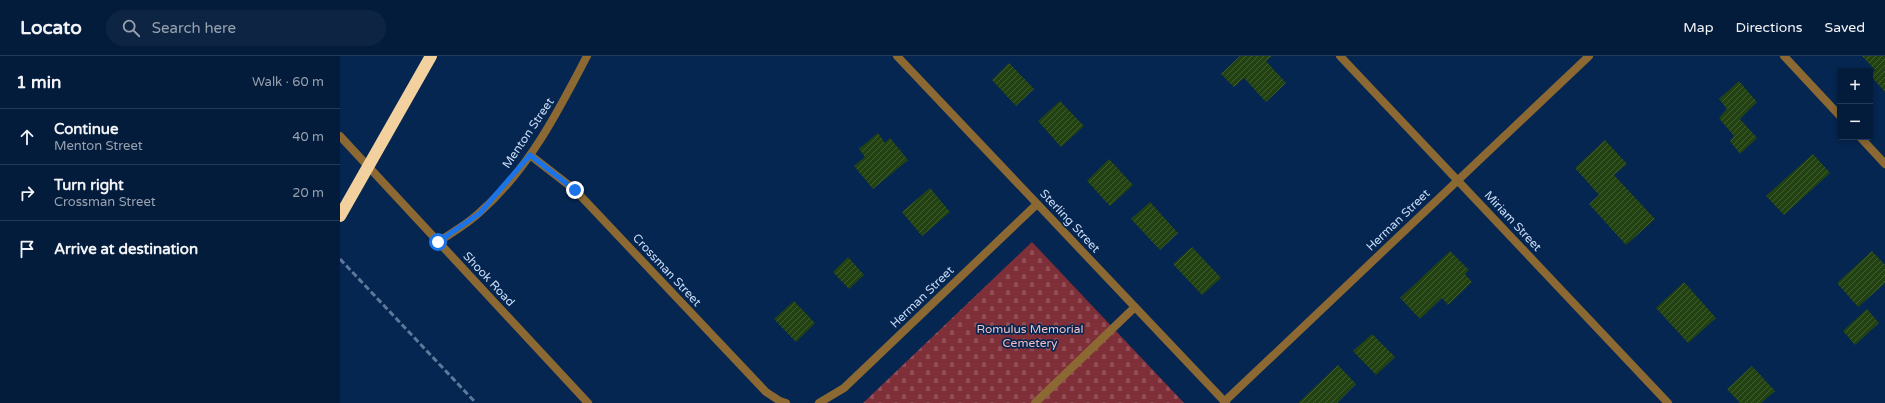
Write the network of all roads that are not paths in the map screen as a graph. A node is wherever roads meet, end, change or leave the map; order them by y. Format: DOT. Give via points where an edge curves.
graph roads {
  1 [pos="587,56"];
  2 [pos="897,56"];
  3 [pos="1340,56"];
  4 [pos="1589,56"];
  5 [pos="1784,56"];
  6 [pos="430,58"];
  7 [pos="1837,113"];
  8 [pos="340,136"];
  9 [pos="1863,140"];
  10 [pos="530,155"];
  11 [pos="1885,164"];
  12 [pos="1458,180"];
  13 [pos="1037,204"];
  14 [pos="340,216"];
  15 [pos="438,242"];
  16 [pos="1135,307"];
  17 [pos="1225,402"];
  18 [pos="588,403"];
  19 [pos="786,403"];
  20 [pos="819,403"];
  21 [pos="1035,403"];
  22 [pos="1668,403"];
  1 -- 10 [label="street, Menton Street" via="558,112"];
  2 -- 13 [label="street, Sterling Street"];
  3 -- 12 [label="street, Miriam Street"];
  4 -- 12 [label="street, Herman Street"];
  5 -- 7 [label="street"];
  6 -- 14 [label="highway"];
  8 -- 15 [label="street, Shook Road"];
  9 -- 11 [label="street"];
  10 -- 15 [label="street, Menton Street" via="480,213"];
  10 -- 19 [label="street, Crossman Street" via="575,190 766,392"];
  12 -- 17 [label="street, Herman Street"];
  12 -- 22 [label="street, Miriam Street"];
  13 -- 16 [label="street, Sterling Street"];
  13 -- 20 [label="street, Herman Street" via="844,388"];
  15 -- 18 [label="street, Shook Road"];
  16 -- 17 [label="street, Sterling Street"];
  16 -- 21 [label="street"];
}
